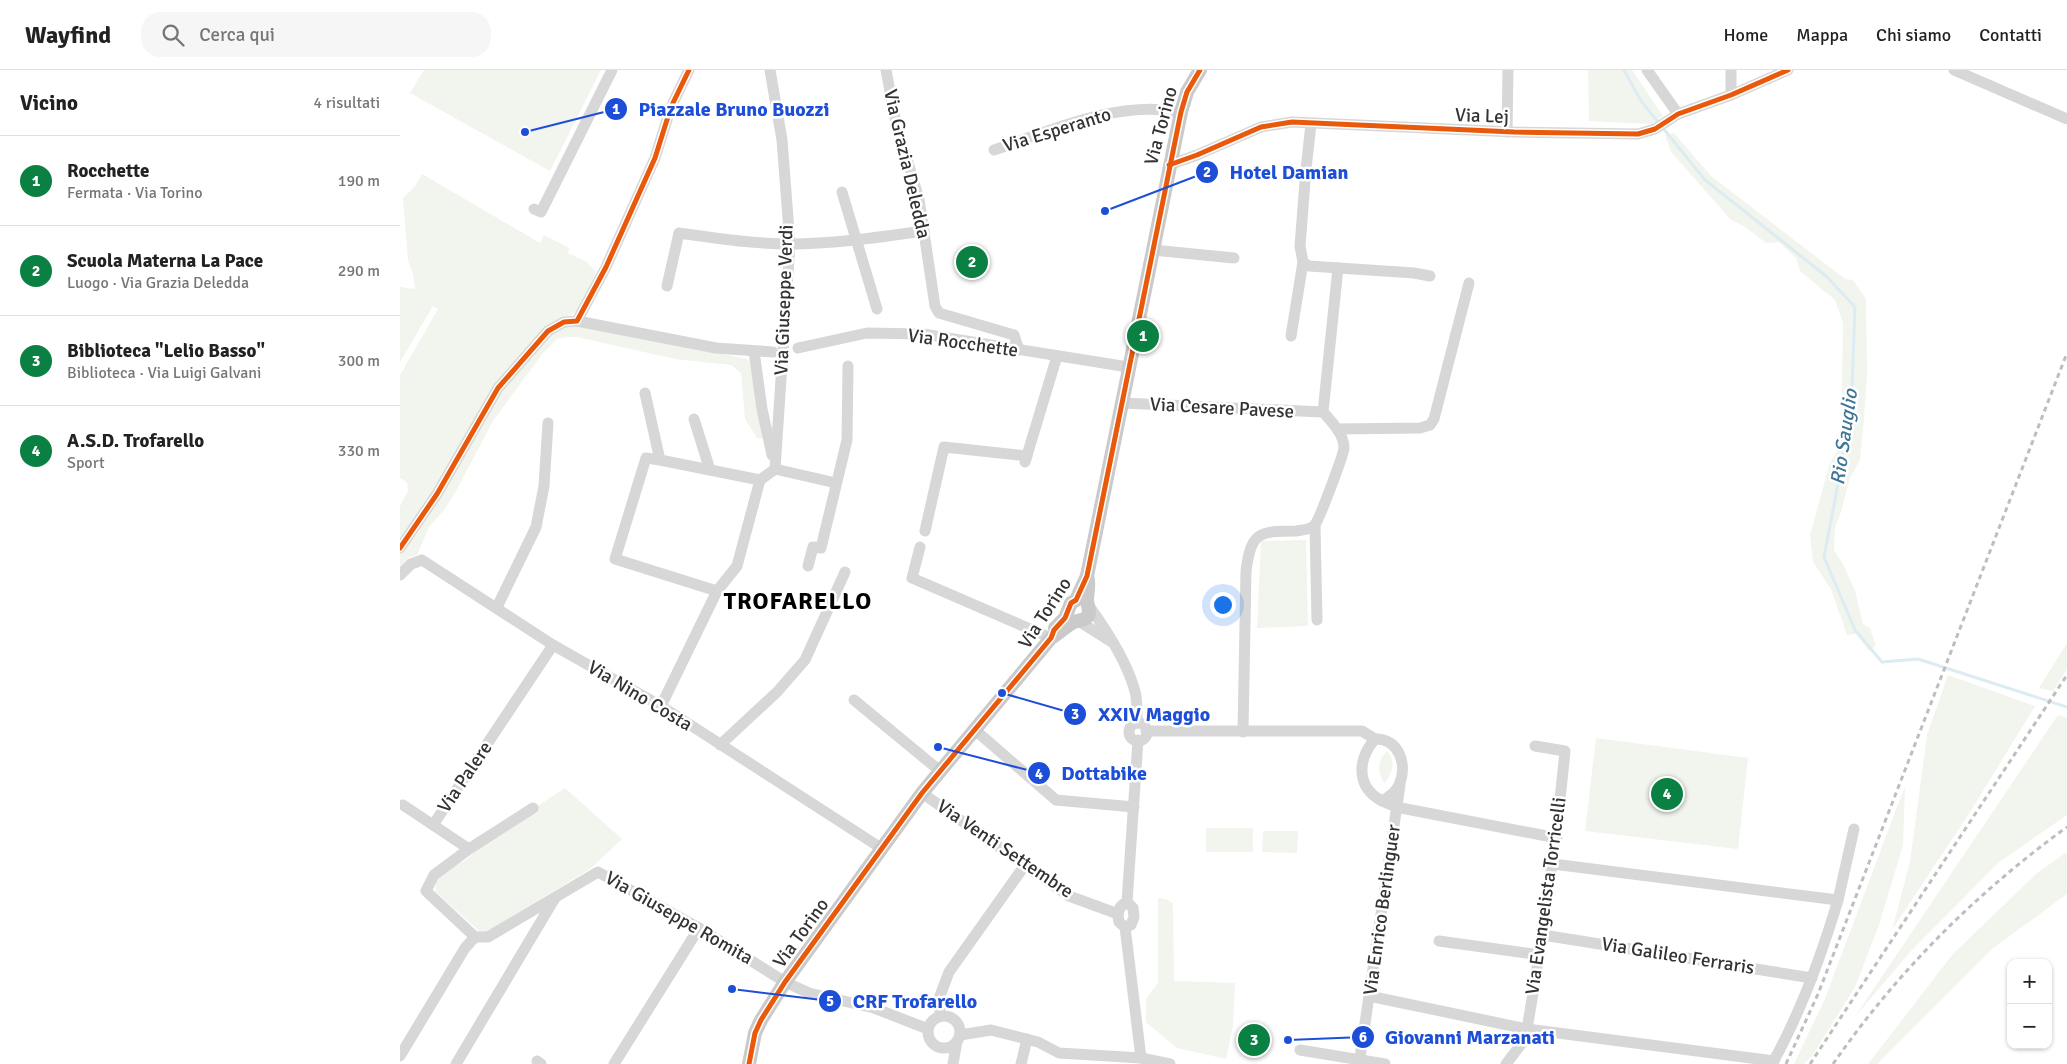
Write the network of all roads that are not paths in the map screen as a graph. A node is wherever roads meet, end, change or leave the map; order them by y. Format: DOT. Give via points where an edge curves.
graph roads {
  1 [pos="612,70"];
  2 [pos="689,70"];
  3 [pos="770,70"];
  4 [pos="886,70"];
  5 [pos="1200,70"];
  6 [pos="1508,70"];
  7 [pos="1647,70"];
  8 [pos="1731,70"];
  9 [pos="1788,70"];
  10 [pos="1954,70"];
  11 [pos="1731,95"];
  12 [pos="1180,112"];
  13 [pos="1678,114"];
  14 [pos="2067,119"];
  15 [pos="1312,124"];
  16 [pos="1507,132"];
  17 [pos="994,150"];
  18 [pos="1169,164"];
  19 [pos="842,192"];
  20 [pos="538,210"];
  21 [pos="924,231"];
  22 [pos="857,240"];
  23 [pos="790,244"];
  24 [pos="1153,250"];
  25 [pos="1234,258"];
  26 [pos="1303,262"];
  27 [pos="1338,268"];
  28 [pos="1430,276"];
  29 [pos="1470,283"];
  30 [pos="667,286"];
  31 [pos="876,309"];
  32 [pos="577,322"];
  33 [pos="1291,336"];
  34 [pos="798,348"];
  35 [pos="1019,350"];
  36 [pos="754,351"];
  37 [pos="773,352"];
  38 [pos="1057,356"];
  39 [pos="848,366"];
  40 [pos="1128,367"];
  41 [pos="646,393"];
  42 [pos="1122,403"];
  43 [pos="1323,412"];
  44 [pos="694,419"];
  45 [pos="548,422"];
  46 [pos="1337,428"];
  47 [pos="660,460"];
  48 [pos="775,469"];
  49 [pos="710,470"];
  50 [pos="760,480"];
  51 [pos="836,483"];
  52 [pos="1315,525"];
  53 [pos="925,531"];
  54 [pos="920,547"];
  55 [pos="400,548"];
  56 [pos="808,566"];
  57 [pos="846,572"];
  58 [pos="400,575"];
  59 [pos="717,590"];
  60 [pos="496,607"];
  61 [pos="1079,608"];
  62 [pos="1318,620"];
  63 [pos="1051,638"];
  64 [pos="1112,642"];
  65 [pos="553,645"];
  66 [pos="854,700"];
  67 [pos="661,706"];
  68 [pos="1137,723"];
  69 [pos="975,730"];
  70 [pos="1146,731"];
  71 [pos="1244,732"];
  72 [pos="1375,739"];
  73 [pos="1138,740"];
  74 [pos="720,745"];
  75 [pos="1535,746"];
  76 [pos="940,771"];
  77 [pos="1400,785"];
  78 [pos="922,793"];
  79 [pos="1382,801"];
  80 [pos="403,805"];
  81 [pos="1134,807"];
  82 [pos="1396,807"];
  83 [pos="533,808"];
  84 [pos="433,824"];
  85 [pos="1854,829"];
  86 [pos="1557,838"];
  87 [pos="881,848"];
  88 [pos="469,849"];
  89 [pos="1025,864"];
  90 [pos="1553,864"];
  91 [pos="556,897"];
  92 [pos="1838,900"];
  93 [pos="1127,902"];
  94 [pos="1118,914"];
  95 [pos="1125,927"];
  96 [pos="699,928"];
  97 [pos="1543,935"];
  98 [pos="475,937"];
  99 [pos="1439,941"];
  100 [pos="1540,955"];
  101 [pos="1812,978"];
  102 [pos="785,982"];
  103 [pos="1369,996"];
  104 [pos="941,1016"];
  105 [pos="928,1028"];
  106 [pos="1527,1028"];
  107 [pos="958,1038"];
  108 [pos="1026,1039"];
  109 [pos="941,1048"];
  110 [pos="1300,1050"];
  111 [pos="400,1056"];
  112 [pos="1141,1058"];
  113 [pos="1088,1059"];
  114 [pos="1360,1062"];
  115 [pos="1773,1063"];
  116 [pos="456,1064"];
  117 [pos="614,1064"];
  118 [pos="749,1064"];
  119 [pos="951,1064"];
  120 [pos="1021,1064"];
  121 [pos="1170,1064"];
  122 [pos="1385,1064"];
  123 [pos="1506,1064"];
  1 -- 20 [label="street"];
  2 -- 32 [label="street" via="671,107 655,158 606,267"];
  3 -- 23 [label="street, Via Giuseppe Verdi" via="782,140"];
  4 -- 21 [label="street, Via Grazia Deledda"];
  5 -- 12 [label="main road, Via Torino"];
  6 -- 16 [label="street"];
  7 -- 13 [label="street"];
  8 -- 11 [label="street"];
  9 -- 11 [label="street, Via Lej"];
  10 -- 14 [label="street"];
  11 -- 13 [label="street, Via Lej"];
  12 -- 17 [label="street, Via Esperanto" via="1118,112"];
  12 -- 18 [label="main road, Via Torino"];
  13 -- 16 [label="street, Via Lej" via="1655,129 1638,134"];
  15 -- 16 [label="street, Via Lej"];
  15 -- 18 [label="street, Via Lej" via="1292,122 1262,127"];
  15 -- 26 [label="street" via="1300,246"];
  18 -- 24 [label="main road, Via Torino"];
  19 -- 22 [label="street"];
  21 -- 22 [label="street"];
  21 -- 35 [label="street, Via Grazia Deledda" via="935,306 939,313 1014,335"];
  22 -- 23 [label="street"];
  22 -- 31 [label="street"];
  23 -- 30 [label="street" via="680,233"];
  23 -- 48 [label="street, Via Giuseppe Verdi"];
  24 -- 25 [label="street"];
  24 -- 40 [label="main road, Via Torino"];
  26 -- 27 [label="street" via="1309,266"];
  26 -- 33 [label="street"];
  27 -- 28 [label="street"];
  27 -- 43 [label="street"];
  29 -- 46 [label="street" via="1430,425 1420,428"];
  32 -- 36 [label="street" via="716,348"];
  32 -- 55 [label="street" via="564,322 548,331 498,388 437,494"];
  34 -- 35 [label="street, Via Rocchette" via="867,333 922,334"];
  35 -- 38 [label="street, Via Rocchette"];
  36 -- 37 [label="street"];
  36 -- 48 [label="street"];
  38 -- 40 [label="street, Via Rocchette"];
  38 -- 53 [label="street" via="1026,460 944,447"];
  39 -- 51 [label="street" via="847,440"];
  40 -- 42 [label="main road, Via Torino"];
  41 -- 47 [label="street"];
  42 -- 43 [label="street, Via Cesare Pavese"];
  42 -- 61 [label="main road, Via Torino"];
  43 -- 46 [label="street"];
  44 -- 49 [label="street"];
  45 -- 60 [label="street" via="544,486 536,527"];
  46 -- 52 [label="street" via="1344,448"];
  47 -- 49 [label="street"];
  47 -- 59 [label="street" via="646,458 615,559"];
  48 -- 50 [label="street"];
  48 -- 51 [label="street"];
  49 -- 50 [label="street"];
  50 -- 59 [label="street" via="737,566"];
  51 -- 56 [label="street" via="821,548 812,547"];
  52 -- 62 [label="street"];
  52 -- 71 [label="street" via="1306,530 1266,532 1253,541 1248,554"];
  54 -- 63 [label="street, Via Torino" via="912,578"];
  57 -- 74 [label="street" via="805,660 777,692"];
  58 -- 60 [label="street, Via Nino Costa" via="411,564 422,560"];
  59 -- 67 [label="street"];
  60 -- 65 [label="street, Via Nino Costa"];
  61 -- 63 [label="main road, Via Torino" via="1065,618"];
  61 -- 64 [label="street"];
  61 -- 64 [label="street" via="1106,630"];
  63 -- 69 [label="main road, Via Torino"];
  64 -- 68 [label="street" via="1135,688"];
  65 -- 67 [label="street, Via Nino Costa"];
  65 -- 84 [label="street, Via Palere"];
  66 -- 76 [label="street"];
  67 -- 74 [label="street, Via Nino Costa"];
  68 -- 70 [label="street" via="1142,724"];
  68 -- 73 [label="street" via="1131,726 1129,733 1131,738"];
  69 -- 76 [label="main road, Via Torino"];
  69 -- 81 [label="street" via="1056,800"];
  70 -- 71 [label="street"];
  70 -- 73 [label="street"];
  71 -- 72 [label="street" via="1362,731"];
  72 -- 77 [label="street" via="1384,739 1399,751 1403,763"];
  72 -- 79 [label="street" via="1366,753 1362,770 1368,789"];
  73 -- 81 [label="street"];
  74 -- 87 [label="street, Via Nino Costa"];
  75 -- 86 [label="street, Via Evangelista Torricelli" via="1565,751"];
  76 -- 78 [label="main road, Via Torino"];
  77 -- 79 [label="street"];
  77 -- 82 [label="street, Via Enrico Berlinguer"];
  78 -- 87 [label="main road, Via Torino"];
  78 -- 89 [label="street, Via Venti Settembre"];
  79 -- 82 [label="street"];
  80 -- 84 [label="street"];
  81 -- 93 [label="street"];
  82 -- 86 [label="street"];
  82 -- 103 [label="street, Via Enrico Berlinguer"];
  83 -- 88 [label="street"];
  84 -- 88 [label="street, Via Palere"];
  85 -- 92 [label="street"];
  86 -- 90 [label="street, Via Evangelista Torricelli"];
  87 -- 102 [label="main road, Via Torino"];
  88 -- 98 [label="street" via="434,875 426,891"];
  89 -- 94 [label="street, Via Venti Settembre" via="1069,896"];
  89 -- 104 [label="street" via="949,972 938,1001"];
  90 -- 92 [label="street"];
  90 -- 97 [label="street, Via Evangelista Torricelli"];
  91 -- 96 [label="street, Via Giuseppe Romita" via="598,872"];
  91 -- 98 [label="street" via="488,937"];
  91 -- 116 [label="street"];
  92 -- 101 [label="street"];
  93 -- 94 [label="street"];
  93 -- 95 [label="street" via="1133,908 1134,917 1131,925"];
  94 -- 95 [label="street" via="1119,922"];
  95 -- 112 [label="street"];
  96 -- 102 [label="street, Via Giuseppe Romita"];
  96 -- 117 [label="street"];
  97 -- 100 [label="street, Via Evangelista Torricelli"];
  97 -- 101 [label="street, Via Galileo Ferraris"];
  98 -- 111 [label="street" via="465,948"];
  99 -- 100 [label="street"];
  100 -- 106 [label="street, Via Evangelista Torricelli"];
  101 -- 115 [label="street"];
  102 -- 105 [label="street, Via Giuseppe Romita" via="809,993 874,1008"];
  102 -- 118 [label="main road, Via Torino" via="755,1033"];
  103 -- 106 [label="street"];
  103 -- 114 [label="street, Via Enrico Berlinguer"];
  104 -- 105 [label="street"];
  104 -- 107 [label="street" via="956,1020 960,1030"];
  105 -- 109 [label="street" via="930,1038"];
  106 -- 115 [label="street"];
  106 -- 123 [label="street, Via Evangelista Torricelli" via="1522,1043"];
  107 -- 108 [label="street" via="991,1030"];
  107 -- 109 [label="street" via="950,1047"];
  107 -- 119 [label="street"];
  108 -- 113 [label="street" via="1060,1053"];
  108 -- 120 [label="street"];
  109 -- 119 [label="street"];
  110 -- 114 [label="street"];
  112 -- 113 [label="street"];
  112 -- 121 [label="street"];
  114 -- 122 [label="street"];
}
